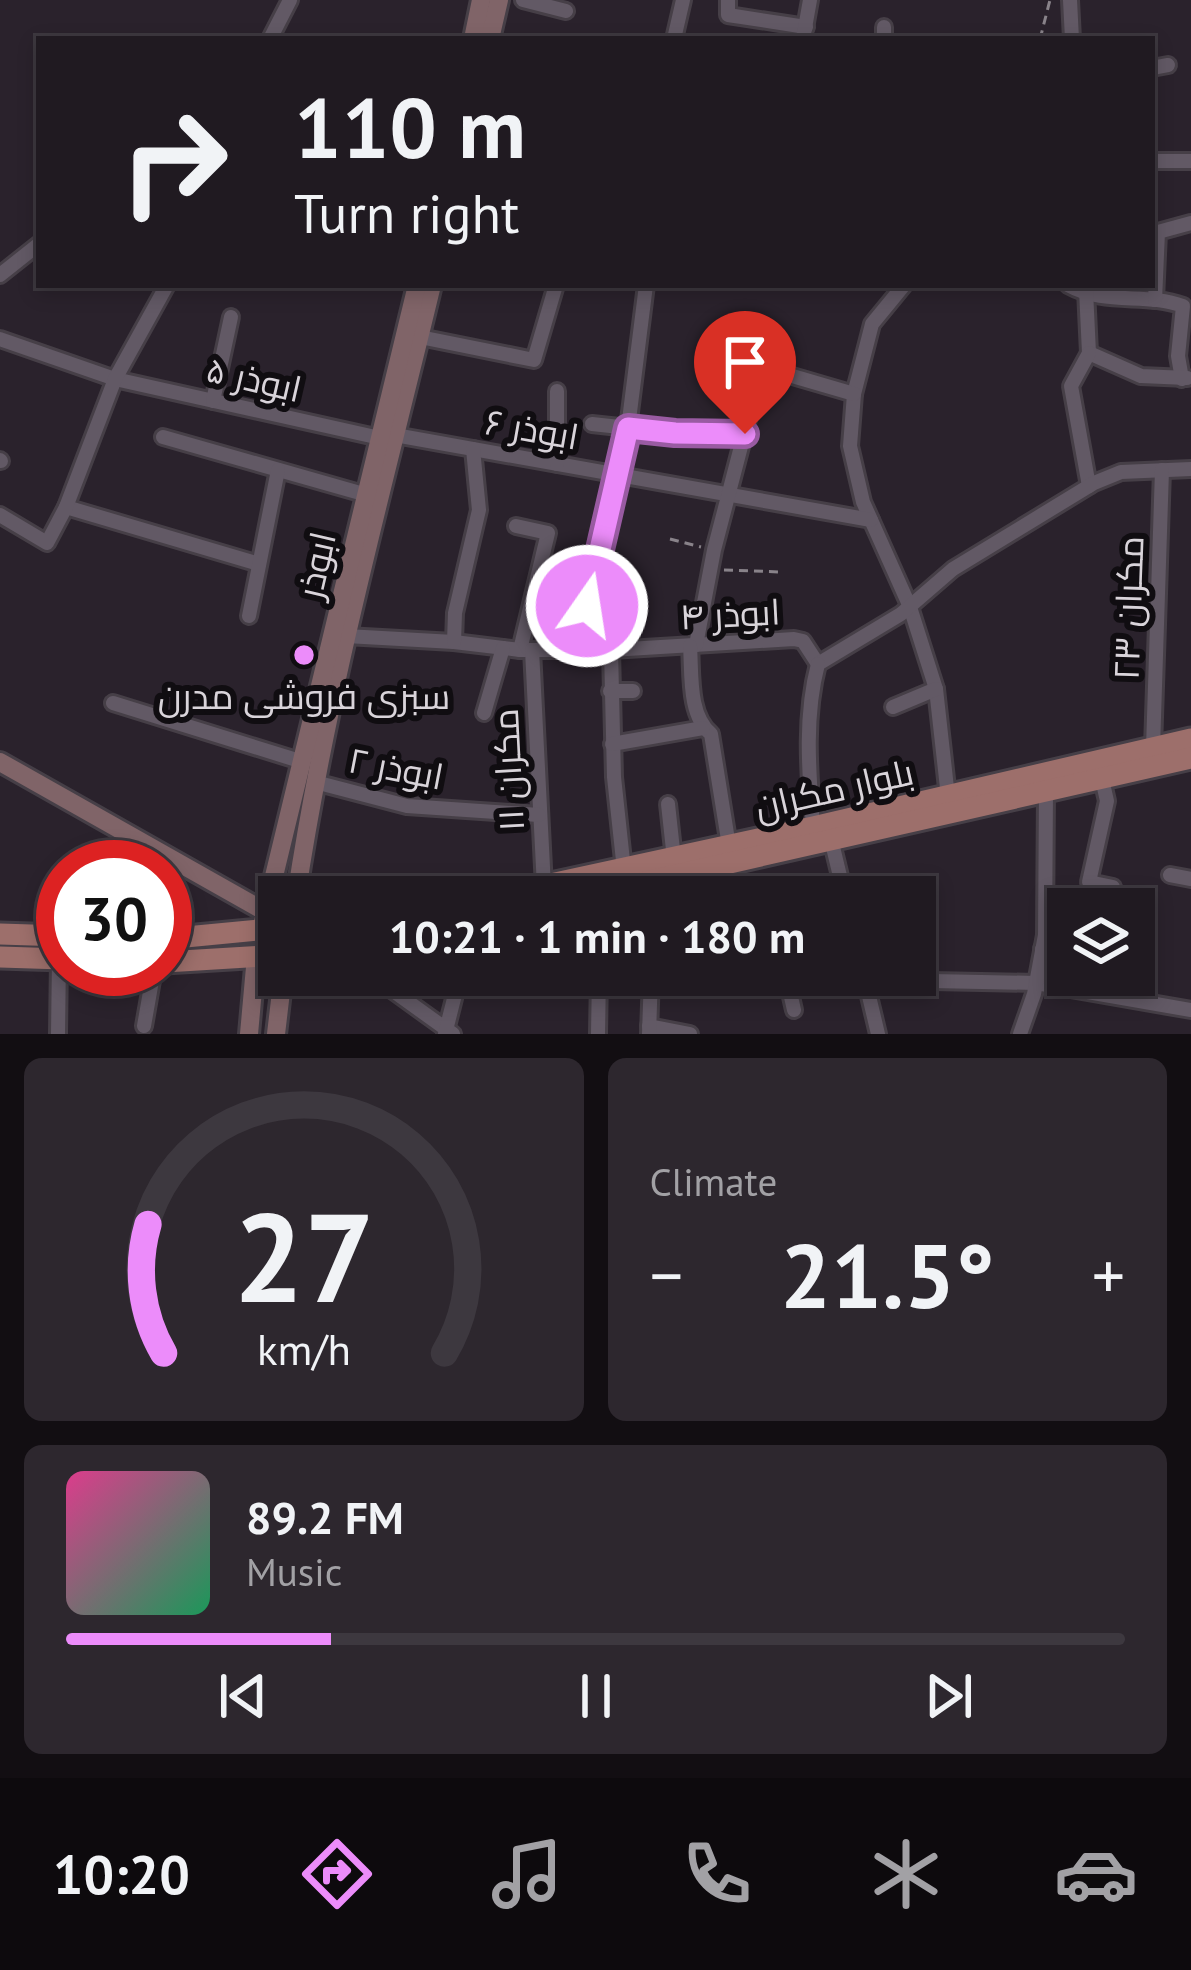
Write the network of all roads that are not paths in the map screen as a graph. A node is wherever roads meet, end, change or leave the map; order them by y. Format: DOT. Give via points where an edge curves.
graph roads {
  1 [pos="290,0"];
  2 [pos="523,0"];
  3 [pos="683,0"];
  4 [pos="728,0"];
  5 [pos="810,0"];
  6 [pos="1070,0"];
  7 [pos="481,1"];
  8 [pos="566,11"];
  9 [pos="805,33"];
  10 [pos="272,36"];
  11 [pos="474,36"];
  12 [pos="489,36"];
  13 [pos="675,36"];
  14 [pos="1072,36"];
  15 [pos="1155,161"];
  16 [pos="1191,161"];
  17 [pos="1191,223"];
  18 [pos="36,246"];
  19 [pos="0,274"];
  20 [pos="165,288"];
  21 [pos="416,288"];
  22 [pos="431,288"];
  23 [pos="555,288"];
  24 [pos="646,288"];
  25 [pos="902,288"];
  26 [pos="1086,290"];
  27 [pos="1155,300"];
  28 [pos="231,316"];
  29 [pos="419,337"];
  30 [pos="0,339"];
  31 [pos="710,352"];
  32 [pos="1089,353"];
  33 [pos="762,366"];
  34 [pos="1186,378"];
  35 [pos="115,379"];
  36 [pos="557,391"];
  37 [pos="854,394"];
  38 [pos="213,401"];
  39 [pos="592,424"];
  40 [pos="628,428"];
  41 [pos="745,434"];
  42 [pos="163,437"];
  43 [pos="388,437"];
  44 [pos="473,449"];
  45 [pos="557,464"];
  46 [pos="1191,469"];
  47 [pos="278,470"];
  48 [pos="1162,470"];
  49 [pos="617,475"];
  50 [pos="1089,486"];
  51 [pos="367,495"];
  52 [pos="729,495"];
  53 [pos="66,507"];
  54 [pos="0,515"];
  55 [pos="871,520"];
  56 [pos="516,526"];
  57 [pos="260,564"];
  58 [pos="910,608"];
  59 [pos="249,616"];
  60 [pos="346,636"];
  61 [pos="454,642"];
  62 [pos="693,646"];
  63 [pos="503,648"];
  64 [pos="526,650"];
  65 [pos="578,650"];
  66 [pos="611,650"];
  67 [pos="818,664"];
  68 [pos="936,689"];
  69 [pos="610,691"];
  70 [pos="633,691"];
  71 [pos="113,703"];
  72 [pos="893,707"];
  73 [pos="484,712"];
  74 [pos="321,717"];
  75 [pos="704,728"];
  76 [pos="1191,739"];
  77 [pos="612,744"];
  78 [pos="1154,748"];
  79 [pos="1191,758"];
  80 [pos="303,762"];
  81 [pos="0,763"];
  82 [pos="1102,779"];
  83 [pos="315,782"];
  84 [pos="1046,792"];
  85 [pos="948,797"];
  86 [pos="668,804"];
  87 [pos="539,815"];
  88 [pos="813,827"];
  89 [pos="832,843"];
  90 [pos="729,846"];
  91 [pos="674,859"];
  92 [pos="624,870"];
  93 [pos="1170,874"];
  94 [pos="278,876"];
  95 [pos="299,876"];
  96 [pos="543,876"];
  97 [pos="596,876"];
  98 [pos="704,876"];
  99 [pos="840,876"];
  100 [pos="1191,879"];
  101 [pos="1113,887"];
  102 [pos="258,917"];
  103 [pos="258,925"];
  104 [pos="0,934"];
  105 [pos="192,935"];
  106 [pos="36,944"];
  107 [pos="1042,950"];
  108 [pos="1047,951"];
  109 [pos="36,954"];
  110 [pos="258,956"];
  111 [pos="0,957"];
  112 [pos="192,960"];
  113 [pos="936,979"];
  114 [pos="1036,982"];
  115 [pos="258,994"];
  116 [pos="60,996"];
  117 [pos="149,996"];
  118 [pos="281,996"];
  119 [pos="399,996"];
  120 [pos="456,996"];
  121 [pos="599,996"];
  122 [pos="650,996"];
  123 [pos="791,996"];
  124 [pos="869,996"];
  125 [pos="794,1010"];
  126 [pos="1191,1010"];
  127 [pos="891,1011"];
  128 [pos="873,1013"];
  129 [pos="144,1026"];
  130 [pos="649,1030"];
  131 [pos="448,1032"];
  132 [pos="58,1034"];
  133 [pos="249,1034"];
  134 [pos="276,1034"];
  135 [pos="598,1034"];
  136 [pos="690,1034"];
  137 [pos="878,1034"];
  138 [pos="1020,1034"];
  1 -- 10 [label="street"];
  2 -- 8 [label="street"];
  3 -- 13 [label="street"];
  4 -- 9 [label="street" via="728,15"];
  5 -- 9 [label="street"];
  6 -- 14 [label="street"];
  7 -- 11 [label="main road"];
  7 -- 12 [label="main road"];
  15 -- 16 [label="street"];
  17 -- 27 [label="street" via="1158,232"];
  18 -- 19 [label="street"];
  20 -- 35 [label="street"];
  21 -- 43 [label="main road, ابوذر"];
  22 -- 29 [label="main road, ابوذر"];
  23 -- 29 [label="street" via="534,360"];
  24 -- 40 [label="street"];
  25 -- 37 [label="street" via="872,324"];
  26 -- 27 [label="street"];
  26 -- 32 [label="street"];
  27 -- 34 [label="street" via="1183,306 1178,356"];
  28 -- 38 [label="street"];
  29 -- 43 [label="main road, ابوذر"];
  30 -- 35 [label="street, ابوذر ۵"];
  31 -- 33 [label="street"];
  32 -- 34 [label="street" via="1141,376"];
  32 -- 50 [label="street" via="1071,386"];
  33 -- 37 [label="street"];
  33 -- 41 [label="street"];
  35 -- 38 [label="street, ابوذر ۵"];
  35 -- 53 [label="street"];
  36 -- 45 [label="street"];
  37 -- 55 [label="street" via="850,446"];
  38 -- 43 [label="street, ابوذر ۵"];
  39 -- 40 [label="street"];
  40 -- 41 [label="street"];
  40 -- 49 [label="street"];
  41 -- 52 [label="street"];
  42 -- 47 [label="street"];
  43 -- 44 [label="street, ابوذر ۶"];
  43 -- 51 [label="main road, ابوذر"];
  43 -- 60 [label="main road, ابوذر"];
  44 -- 45 [label="street, ابوذر ۶"];
  44 -- 61 [label="street" via="479,510"];
  45 -- 49 [label="street, ابوذر ۶"];
  46 -- 48 [label="street"];
  47 -- 51 [label="street"];
  47 -- 57 [label="street"];
  48 -- 50 [label="street" via="1121,472"];
  48 -- 78 [label="street, مکران ۲۳"];
  49 -- 52 [label="street, ابوذر ۶"];
  49 -- 65 [label="street"];
  50 -- 58 [label="street" via="953,569"];
  51 -- 74 [label="main road, ابوذر"];
  52 -- 55 [label="street, ابوذر ۶"];
  52 -- 62 [label="street"];
  53 -- 54 [label="street" via="47,543"];
  53 -- 57 [label="street"];
  55 -- 58 [label="street"];
  56 -- 64 [label="street, مکران ۱۱" via="548,533"];
  57 -- 59 [label="street"];
  58 -- 67 [label="street"];
  58 -- 68 [label="street"];
  60 -- 61 [label="street, ابوذر ۴"];
  60 -- 74 [label="main road, ابوذر"];
  61 -- 63 [label="street, ابوذر ۴"];
  62 -- 66 [label="street, ابوذر ۴"];
  62 -- 67 [label="street, ابوذر ۴" via="794,639"];
  62 -- 75 [label="street" via="694,701"];
  63 -- 64 [label="street, ابوذر ۴"];
  63 -- 73 [label="street"];
  64 -- 65 [label="street, ابوذر ۴"];
  64 -- 87 [label="street, مکران ۱۱"];
  65 -- 66 [label="street, ابوذر ۴"];
  66 -- 69 [label="street"];
  67 -- 88 [label="street" via="808,762"];
  68 -- 72 [label="street"];
  68 -- 85 [label="street"];
  69 -- 70 [label="street"];
  69 -- 77 [label="street"];
  71 -- 80 [label="street"];
  74 -- 80 [label="main road, ابوذر"];
  74 -- 83 [label="main road, ابوذر"];
  75 -- 77 [label="street"];
  75 -- 90 [label="street"];
  76 -- 78 [label="main road, بلوار مکران"];
  77 -- 92 [label="street"];
  78 -- 85 [label="main road, بلوار مکران"];
  79 -- 82 [label="main road"];
  80 -- 94 [label="main road, ابوذر"];
  81 -- 102 [label="main road"];
  82 -- 84 [label="main road"];
  82 -- 101 [label="street" via="1107,801 1090,882"];
  83 -- 87 [label="street, ابوذر ۲" via="407,806"];
  83 -- 95 [label="main road, ابوذر"];
  84 -- 89 [label="main road"];
  84 -- 107 [label="street"];
  85 -- 88 [label="main road, بلوار مکران"];
  86 -- 91 [label="street"];
  87 -- 96 [label="street, مکران ۱۱"];
  88 -- 90 [label="main road, بلوار مکران"];
  89 -- 98 [label="main road"];
  89 -- 99 [label="street"];
  90 -- 91 [label="main road, بلوار مکران"];
  91 -- 92 [label="main road, بلوار مکران"];
  92 -- 97 [label="main road, بلوار مکران"];
  93 -- 100 [label="street"];
  103 -- 105 [label="main road"];
  104 -- 106 [label="main road"];
  107 -- 108 [label="street"];
  107 -- 114 [label="street"];
  109 -- 111 [label="main road"];
  110 -- 112 [label="main road"];
  113 -- 114 [label="street"];
  114 -- 126 [label="street"];
  114 -- 138 [label="street"];
  115 -- 133 [label="main road"];
  116 -- 132 [label="street"];
  117 -- 129 [label="street"];
  118 -- 134 [label="main road"];
  119 -- 131 [label="street"];
  120 -- 131 [label="street"];
  121 -- 135 [label="street"];
  122 -- 130 [label="street"];
  123 -- 125 [label="street"];
  124 -- 128 [label="street"];
  127 -- 128 [label="street"];
  128 -- 137 [label="street"];
  130 -- 136 [label="street"];
}
